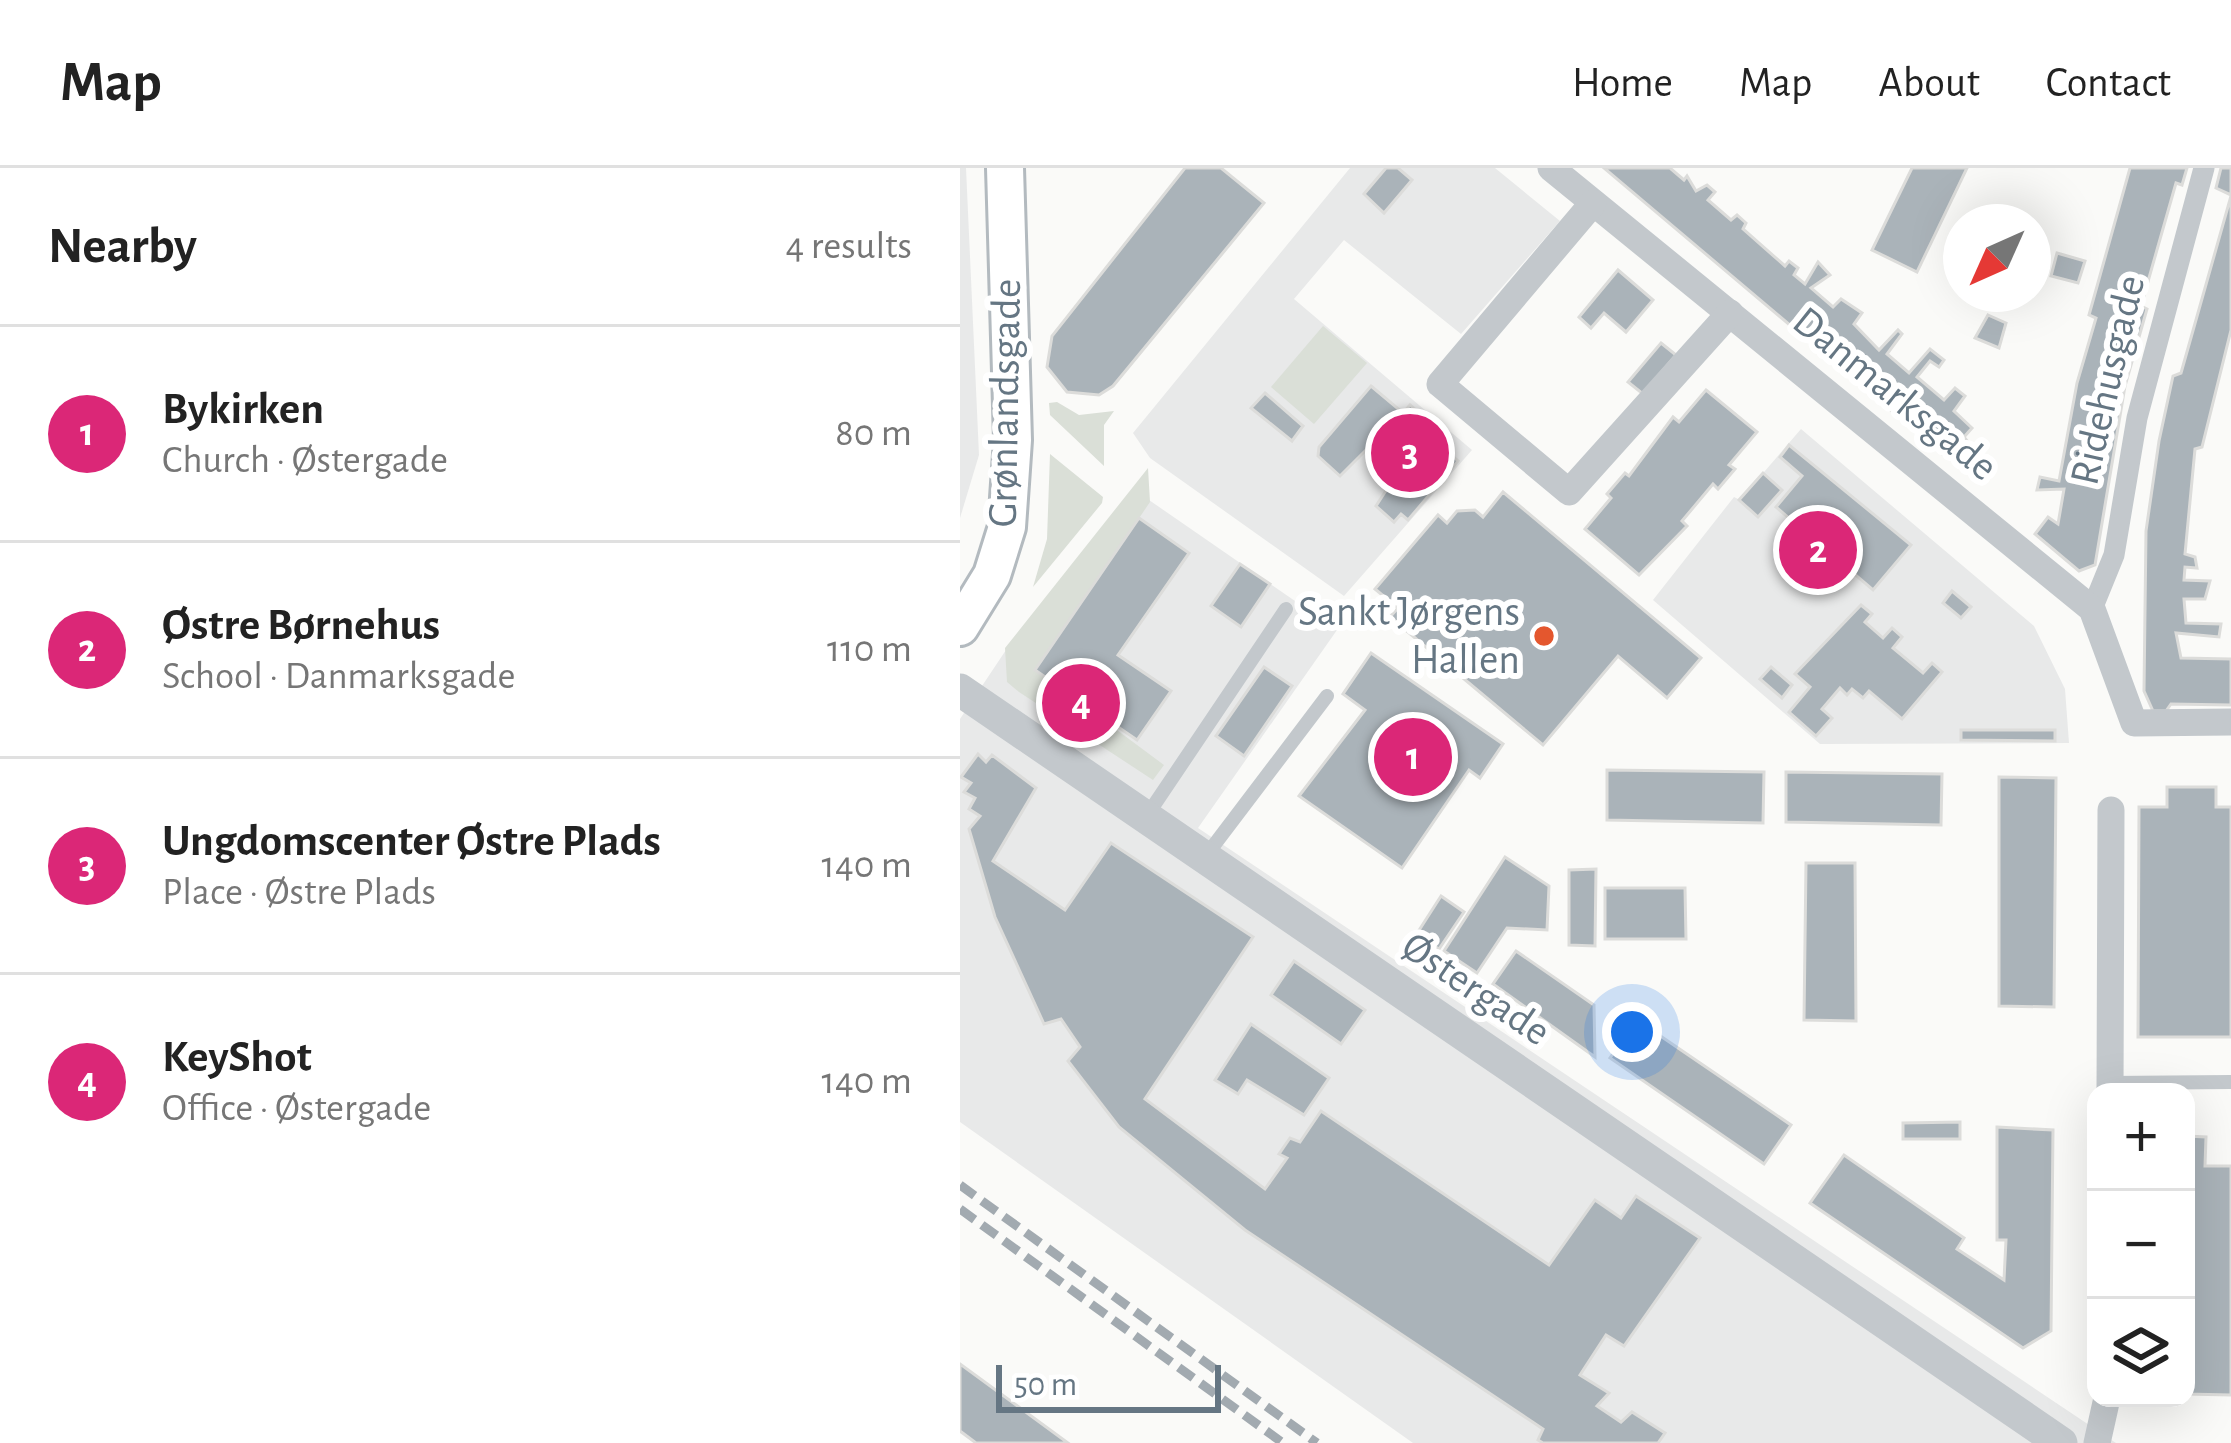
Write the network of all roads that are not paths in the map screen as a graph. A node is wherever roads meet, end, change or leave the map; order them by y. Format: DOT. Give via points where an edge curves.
graph roads {
  1 [pos="1005,168"];
  2 [pos="1551,168"];
  3 [pos="2204,168"];
  4 [pos="1593,203"];
  5 [pos="1730,313"];
  6 [pos="1286,609"];
  7 [pos="2092,609"];
  8 [pos="960,627"];
  9 [pos="960,690"];
  10 [pos="1327,696"];
  11 [pos="2231,722"];
  12 [pos="2111,810"];
  13 [pos="1146,817"];
  14 [pos="1205,857"];
  15 [pos="2231,1082"];
  16 [pos="2110,1083"];
  17 [pos="2195,1084"];
  18 [pos="2105,1407"];
  19 [pos="2061,1443"];
  20 [pos="2097,1443"];
  1 -- 8 [label="main road, Grønlandsgade" via="1013,440 1007,527 992,575"];
  2 -- 4 [label="street, Danmarksgade"];
  3 -- 7 [label="street, Ridehusgade" via="2137,418 2114,555"];
  4 -- 5 [label="street, Danmarksgade"];
  4 -- 5 [label="street" via="1440,384 1569,492"];
  5 -- 7 [label="street, Danmarksgade"];
  6 -- 13 [label="lane"];
  7 -- 11 [label="street" via="2134,723"];
  9 -- 13 [label="street, Østergade"];
  10 -- 14 [label="lane"];
  12 -- 16 [label="street"];
  13 -- 14 [label="street, Østergade"];
  14 -- 19 [label="street, Østergade"];
  15 -- 17 [label="lane"];
  18 -- 20 [label="street"];
}
